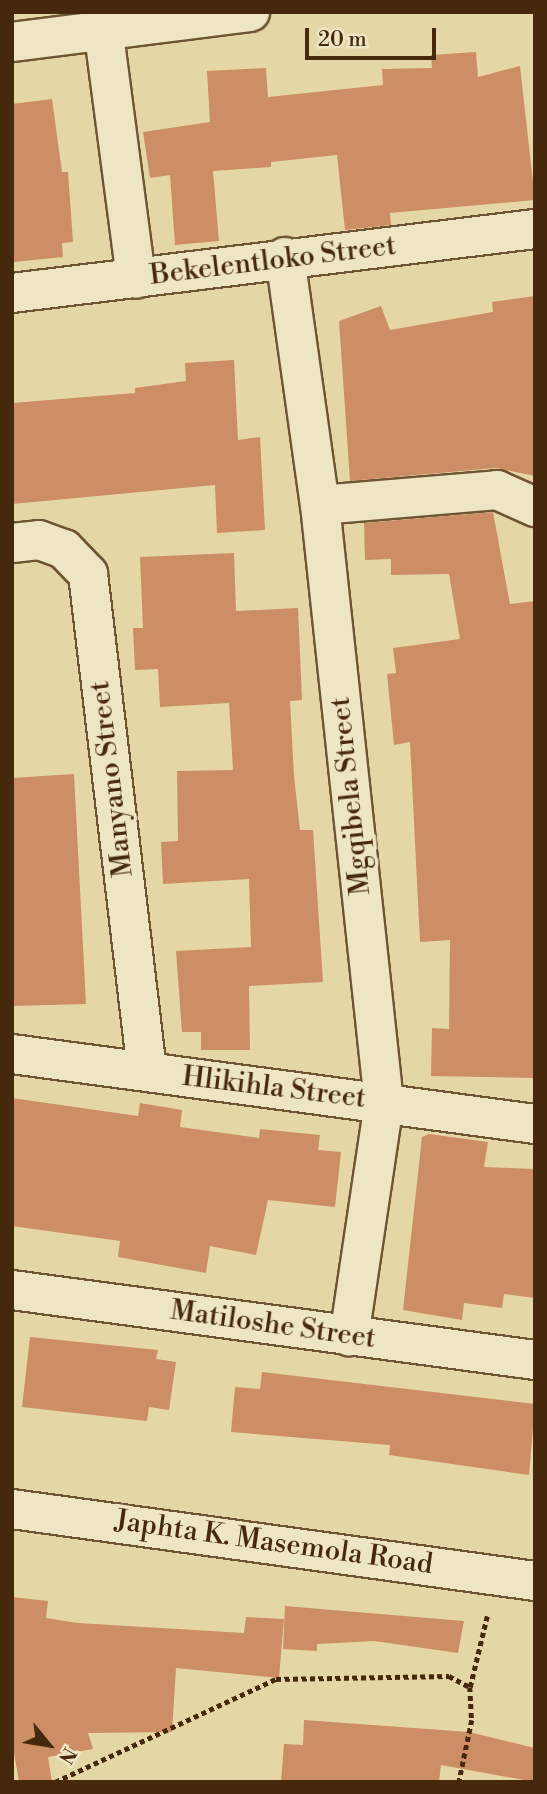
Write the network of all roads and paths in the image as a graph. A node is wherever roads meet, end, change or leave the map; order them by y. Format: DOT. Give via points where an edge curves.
graph roads {
  1 [pos="250,12"];
  2 [pos="103,22"];
  3 [pos="12,42"];
  4 [pos="535,229"];
  5 [pos="285,257"];
  6 [pos="136,279"];
  7 [pos="12,293"];
  8 [pos="320,505"];
  9 [pos="535,507"];
  10 [pos="12,543"];
  11 [pos="12,1054"];
  12 [pos="147,1072"];
  13 [pos="384,1102"];
  14 [pos="535,1124"];
  15 [pos="12,1290"];
  16 [pos="349,1336"];
  17 [pos="535,1360"];
  18 [pos="12,1509"];
  19 [pos="498,1575"];
  20 [pos="535,1581"];
  21 [pos="470,1687"];
  22 [pos="55,1782"];
  23 [pos="458,1782"];
  1 -- 2 [label="street"];
  2 -- 3 [label="street"];
  2 -- 6 [label="street"];
  4 -- 5 [label="street, Bekelentloko Street"];
  5 -- 6 [label="street, Bekelentloko Street"];
  5 -- 8 [label="street, Mgqibela Street"];
  6 -- 7 [label="street, Bekelentloko Street"];
  8 -- 9 [label="street" via="497,490"];
  8 -- 13 [label="street, Mgqibela Street"];
  10 -- 12 [label="street, Manyano Street" via="39,540 64,549 88,574"];
  11 -- 12 [label="street, Hlikihla Street"];
  12 -- 13 [label="street, Hlikihla Street"];
  13 -- 14 [label="street, Hlikihla Street"];
  13 -- 16 [label="street, Mgqibela Street"];
  15 -- 16 [label="street, Matiloshe Street"];
  16 -- 17 [label="street, Matiloshe Street"];
  18 -- 19 [label="street, Japhta K. Masemola Road"];
  19 -- 20 [label="street, Japhta K. Masemola Road"];
  19 -- 21 [label="path"];
  21 -- 22 [label="path" via="449,1676 276,1679"];
  21 -- 23 [label="path" via="472,1720"];
}
